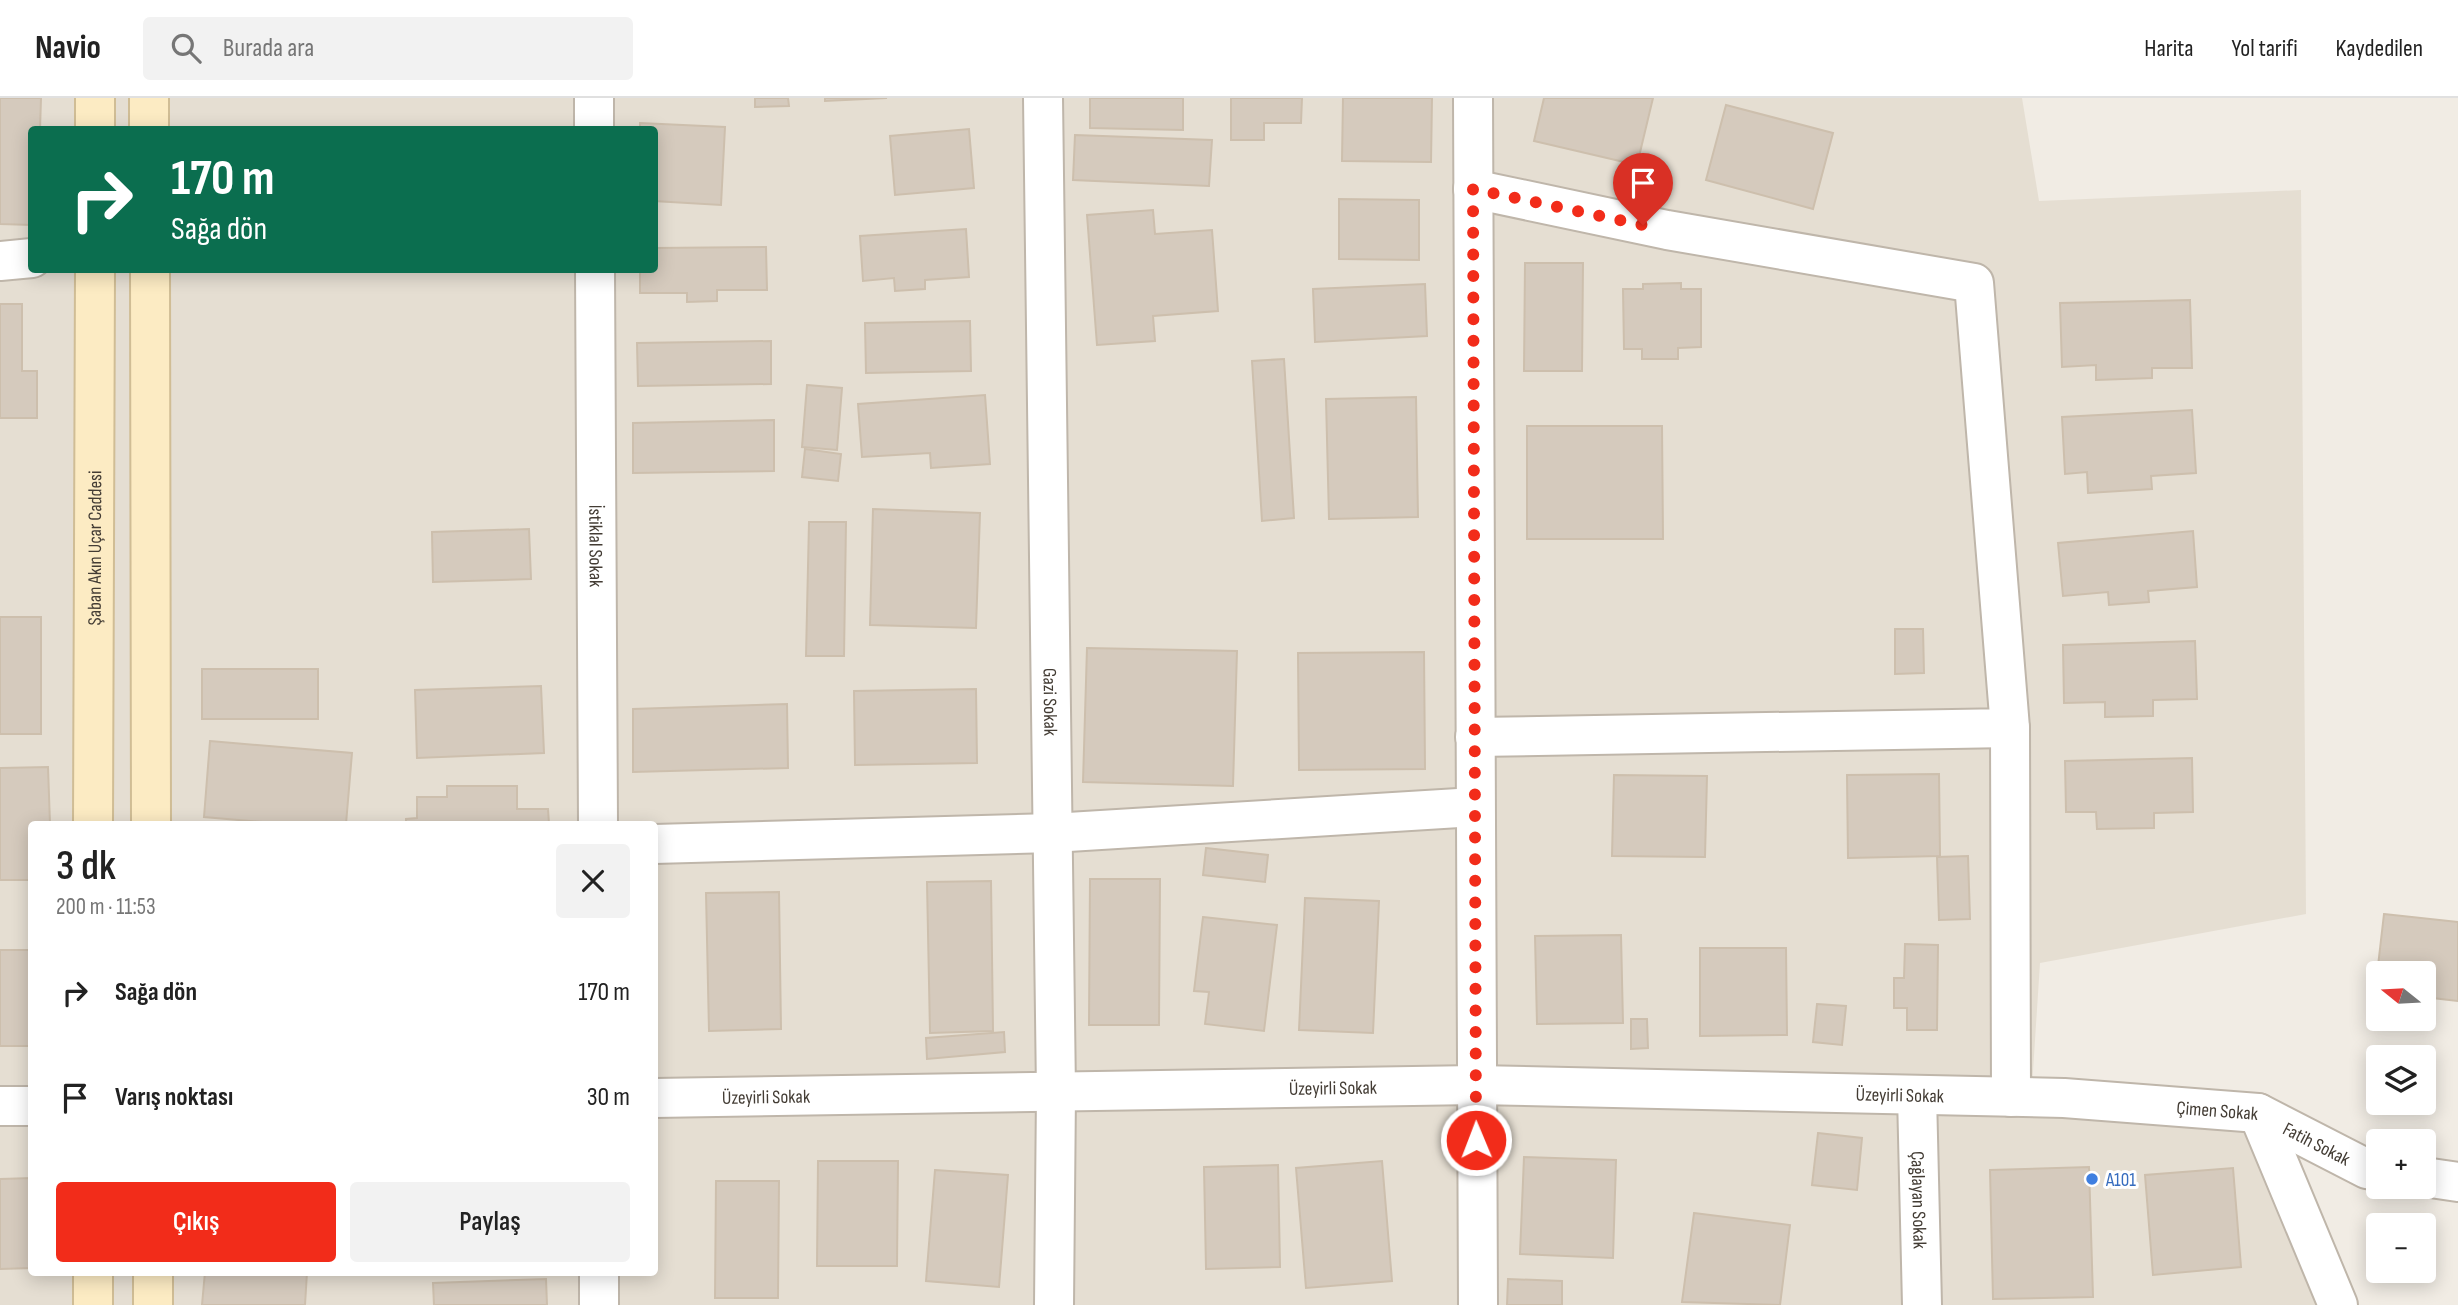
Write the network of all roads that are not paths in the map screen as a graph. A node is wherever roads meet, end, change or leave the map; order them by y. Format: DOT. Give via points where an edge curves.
graph roads {
  1 [pos="95,98"];
  2 [pos="149,98"];
  3 [pos="594,98"];
  4 [pos="1043,98"];
  5 [pos="1473,98"];
  6 [pos="95,126"];
  7 [pos="149,126"];
  8 [pos="594,126"];
  9 [pos="1473,189"];
  10 [pos="28,258"];
  11 [pos="0,261"];
  12 [pos="95,273"];
  13 [pos="150,273"];
  14 [pos="595,273"];
  15 [pos="2010,728"];
  16 [pos="1475,737"];
  17 [pos="1475,807"];
  18 [pos="93,821"];
  19 [pos="151,821"];
  20 [pos="598,821"];
  21 [pos="1052,833"];
  22 [pos="658,844"];
  23 [pos="1476,1085"];
  24 [pos="1056,1092"];
  25 [pos="1917,1095"];
  26 [pos="658,1097"];
  27 [pos="2011,1097"];
  28 [pos="0,1106"];
  29 [pos="28,1106"];
  30 [pos="2258,1114"];
  31 [pos="2366,1168"];
  32 [pos="2436,1179"];
  33 [pos="2458,1182"];
  34 [pos="93,1276"];
  35 [pos="153,1276"];
  36 [pos="599,1276"];
  37 [pos="93,1305"];
  38 [pos="153,1305"];
  39 [pos="599,1305"];
  40 [pos="1054,1305"];
  41 [pos="1478,1305"];
  42 [pos="1922,1305"];
  43 [pos="2338,1305"];
  1 -- 6 [label="main road"];
  2 -- 7 [label="main road"];
  3 -- 8 [label="street"];
  4 -- 21 [label="street, Gazi Sokak"];
  5 -- 9 [label="street"];
  9 -- 15 [label="street" via="1667,230 1974,283"];
  9 -- 16 [label="street"];
  10 -- 11 [label="street"];
  12 -- 18 [label="main road, Şaban Akın Uçar Caddesi"];
  13 -- 19 [label="main road"];
  14 -- 20 [label="street, İstiklal Sokak"];
  15 -- 16 [label="street"];
  15 -- 27 [label="street"];
  16 -- 17 [label="street"];
  17 -- 21 [label="street"];
  17 -- 23 [label="street"];
  21 -- 22 [label="street"];
  21 -- 24 [label="street, Gazi Sokak"];
  23 -- 24 [label="street, Üzeyirli Sokak"];
  23 -- 25 [label="street, Üzeyirli Sokak"];
  23 -- 41 [label="street"];
  24 -- 26 [label="street, Üzeyirli Sokak"];
  24 -- 40 [label="street, Gazi Sokak"];
  25 -- 27 [label="street, Üzeyirli Sokak"];
  25 -- 42 [label="street, Çağlayan Sokak"];
  27 -- 30 [label="street, Çimen Sokak"];
  28 -- 29 [label="street"];
  30 -- 31 [label="street, Fatih Sokak"];
  30 -- 43 [label="street, Çimen Sokak"];
  32 -- 33 [label="street"];
  34 -- 37 [label="main road"];
  35 -- 38 [label="main road"];
  36 -- 39 [label="street"];
}
